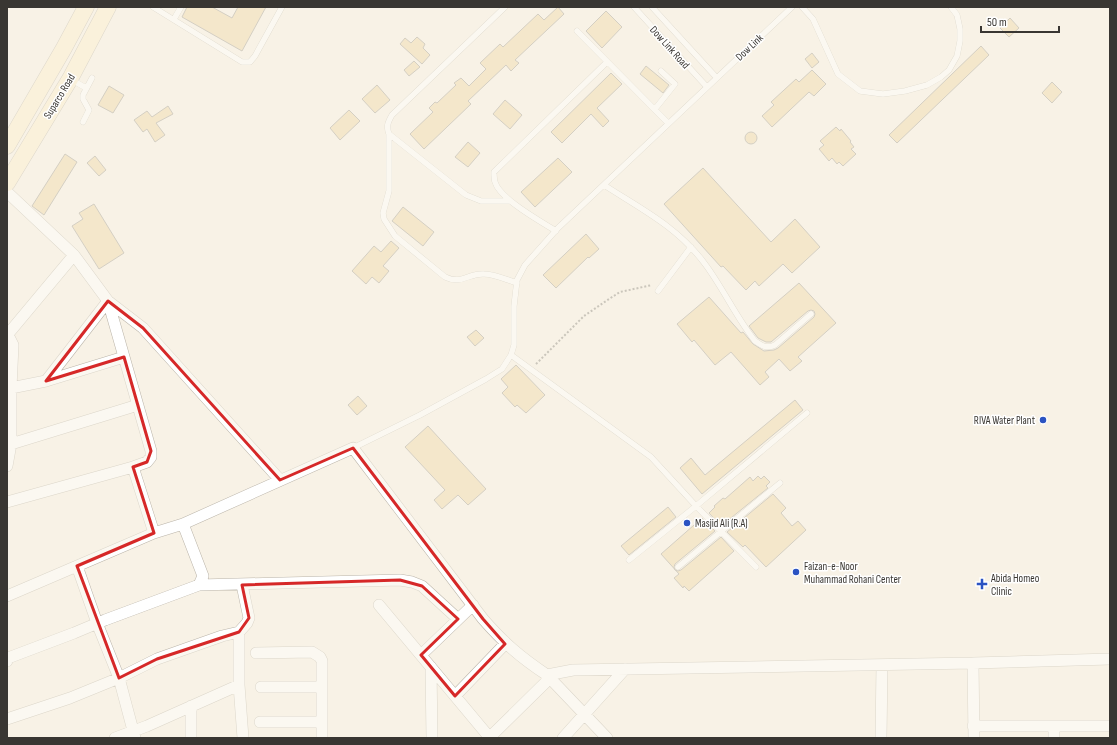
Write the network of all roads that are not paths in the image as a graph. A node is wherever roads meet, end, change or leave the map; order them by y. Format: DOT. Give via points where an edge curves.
graph roads {
  1 [pos="86,7"];
  2 [pos="108,7"];
  3 [pos="153,7"];
  4 [pos="181,7"];
  5 [pos="282,7"];
  6 [pos="505,7"];
  7 [pos="634,7"];
  8 [pos="652,7"];
  9 [pos="792,7"];
  10 [pos="802,7"];
  11 [pos="951,7"];
  12 [pos="174,19"];
  13 [pos="577,31"];
  14 [pos="607,62"];
  15 [pos="661,71"];
  16 [pos="716,77"];
  17 [pos="92,78"];
  18 [pos="70,79"];
  19 [pos="707,87"];
  20 [pos="86,88"];
  21 [pos="655,109"];
  22 [pos="83,122"];
  23 [pos="668,123"];
  24 [pos="388,134"];
  25 [pos="7,146"];
  26 [pos="8,183"];
  27 [pos="604,185"];
  28 [pos="510,201"];
  29 [pos="556,231"];
  30 [pos="691,247"];
  31 [pos="74,255"];
  32 [pos="517,284"];
  33 [pos="658,291"];
  34 [pos="108,301"];
  35 [pos="811,314"];
  36 [pos="8,333"];
  37 [pos="511,355"];
  38 [pos="124,357"];
  39 [pos="46,381"];
  40 [pos="11,388"];
  41 [pos="138,405"];
  42 [pos="807,413"];
  43 [pos="11,444"];
  44 [pos="353,448"];
  45 [pos="7,466"];
  46 [pos="134,467"];
  47 [pos="280,480"];
  48 [pos="780,483"];
  49 [pos="7,502"];
  50 [pos="696,506"];
  51 [pos="183,524"];
  52 [pos="721,531"];
  53 [pos="154,533"];
  54 [pos="629,560"];
  55 [pos="77,566"];
  56 [pos="678,567"];
  57 [pos="756,567"];
  58 [pos="199,585"];
  59 [pos="242,585"];
  60 [pos="7,596"];
  61 [pos="379,605"];
  62 [pos="473,605"];
  63 [pos="458,619"];
  64 [pos="97,623"];
  65 [pos="239,632"];
  66 [pos="505,644"];
  67 [pos="256,653"];
  68 [pos="421,655"];
  69 [pos="1110,659"];
  70 [pos="7,661"];
  71 [pos="973,663"];
  72 [pos="882,665"];
  73 [pos="431,667"];
  74 [pos="625,669"];
  75 [pos="548,676"];
  76 [pos="119,678"];
  77 [pos="239,685"];
  78 [pos="261,687"];
  79 [pos="321,687"];
  80 [pos="455,696"];
  81 [pos="191,706"];
  82 [pos="585,715"];
  83 [pos="7,718"];
  84 [pos="260,722"];
  85 [pos="322,722"];
  86 [pos="973,726"];
  87 [pos="1054,726"];
  88 [pos="1110,726"];
  89 [pos="134,735"];
  90 [pos="115,738"];
  91 [pos="191,738"];
  92 [pos="243,738"];
  93 [pos="322,738"];
  94 [pos="432,738"];
  95 [pos="489,738"];
  96 [pos="563,738"];
  97 [pos="607,738"];
  98 [pos="881,738"];
  99 [pos="974,738"];
  100 [pos="1054,738"];
  1 -- 25 [label="main road, Suparco Road"];
  2 -- 18 [label="main road, Suparco Road"];
  3 -- 12 [label="lane"];
  4 -- 12 [label="lane"];
  5 -- 12 [label="lane" via="250,62 242,62"];
  6 -- 24 [label="lane" via="392,115 388,123"];
  7 -- 19 [label="lane, Dow Link Road"];
  8 -- 16 [label="lane, Dow Link Road"];
  9 -- 16 [label="lane, Dow Link"];
  10 -- 11 [label="lane" via="813,19 838,74 860,91 883,94 927,85 949,70 957,56 960,41 957,15"];
  13 -- 14 [label="lane"];
  14 -- 21 [label="lane"];
  14 -- 28 [label="lane" via="494,172 497,186"];
  15 -- 21 [label="lane" via="675,84"];
  16 -- 19 [label="lane, Dow Link"];
  17 -- 20 [label="lane"];
  18 -- 20 [label="lane"];
  18 -- 26 [label="main road, Suparco Road"];
  19 -- 23 [label="lane, Dow Link"];
  20 -- 22 [label="lane" via="83,99 89,110"];
  21 -- 23 [label="lane"];
  23 -- 27 [label="lane, Dow Link"];
  24 -- 28 [label="lane" via="466,195 481,201"];
  24 -- 32 [label="lane" via="389,191 384,219 395,236 452,280 458,281 484,274"];
  26 -- 31 [label="street"];
  27 -- 29 [label="lane, Dow Link"];
  27 -- 30 [label="lane" via="672,229"];
  28 -- 29 [label="lane"];
  29 -- 32 [label="lane, Dow Link" via="525,265"];
  30 -- 33 [label="lane"];
  30 -- 35 [label="lane" via="705,264 750,335 761,345 775,345"];
  31 -- 34 [label="street"];
  31 -- 36 [label="street"];
  32 -- 37 [label="lane, Dow Link" via="514,344"];
  34 -- 38 [label="street"];
  34 -- 39 [label="street"];
  34 -- 47 [label="street" via="142,328"];
  36 -- 40 [label="street" via="13,345"];
  37 -- 44 [label="lane" via="502,369 486,380"];
  37 -- 50 [label="lane" via="651,458"];
  38 -- 39 [label="street"];
  38 -- 41 [label="street"];
  39 -- 40 [label="street"];
  40 -- 43 [label="street"];
  41 -- 43 [label="street"];
  41 -- 46 [label="street" via="151,458"];
  42 -- 50 [label="lane"];
  43 -- 45 [label="street"];
  44 -- 47 [label="street"];
  44 -- 62 [label="street"];
  46 -- 49 [label="street"];
  46 -- 53 [label="street"];
  47 -- 51 [label="street"];
  48 -- 52 [label="lane"];
  50 -- 52 [label="lane"];
  50 -- 54 [label="lane"];
  51 -- 53 [label="street"];
  51 -- 58 [label="street" via="203,576"];
  52 -- 56 [label="lane"];
  52 -- 57 [label="lane"];
  53 -- 55 [label="street"];
  55 -- 60 [label="street"];
  55 -- 64 [label="street"];
  58 -- 59 [label="street"];
  58 -- 64 [label="street"];
  59 -- 63 [label="street" via="400,580 422,586"];
  59 -- 65 [label="street" via="249,618"];
  61 -- 68 [label="street"];
  62 -- 63 [label="street"];
  62 -- 66 [label="street"];
  63 -- 68 [label="street"];
  64 -- 70 [label="street" via="8,658"];
  64 -- 76 [label="street"];
  65 -- 76 [label="street" via="157,659"];
  65 -- 77 [label="street"];
  66 -- 75 [label="street"];
  66 -- 80 [label="street"];
  67 -- 79 [label="street" via="312,652 322,661"];
  68 -- 73 [label="street"];
  69 -- 71 [label="street"];
  71 -- 72 [label="street"];
  71 -- 86 [label="street"];
  72 -- 74 [label="street"];
  72 -- 98 [label="street"];
  73 -- 80 [label="street"];
  73 -- 94 [label="street"];
  74 -- 75 [label="street" via="573,670"];
  74 -- 82 [label="street"];
  75 -- 82 [label="street"];
  75 -- 95 [label="street"];
  76 -- 83 [label="street" via="70,698"];
  76 -- 89 [label="street"];
  77 -- 81 [label="street"];
  77 -- 92 [label="street"];
  78 -- 79 [label="street"];
  79 -- 85 [label="street"];
  80 -- 95 [label="street"];
  81 -- 89 [label="street"];
  81 -- 91 [label="street"];
  82 -- 96 [label="street"];
  82 -- 97 [label="street"];
  84 -- 85 [label="street"];
  85 -- 93 [label="street"];
  86 -- 87 [label="street"];
  86 -- 99 [label="street"];
  87 -- 88 [label="street"];
  87 -- 100 [label="street"];
  89 -- 90 [label="street"];
}
